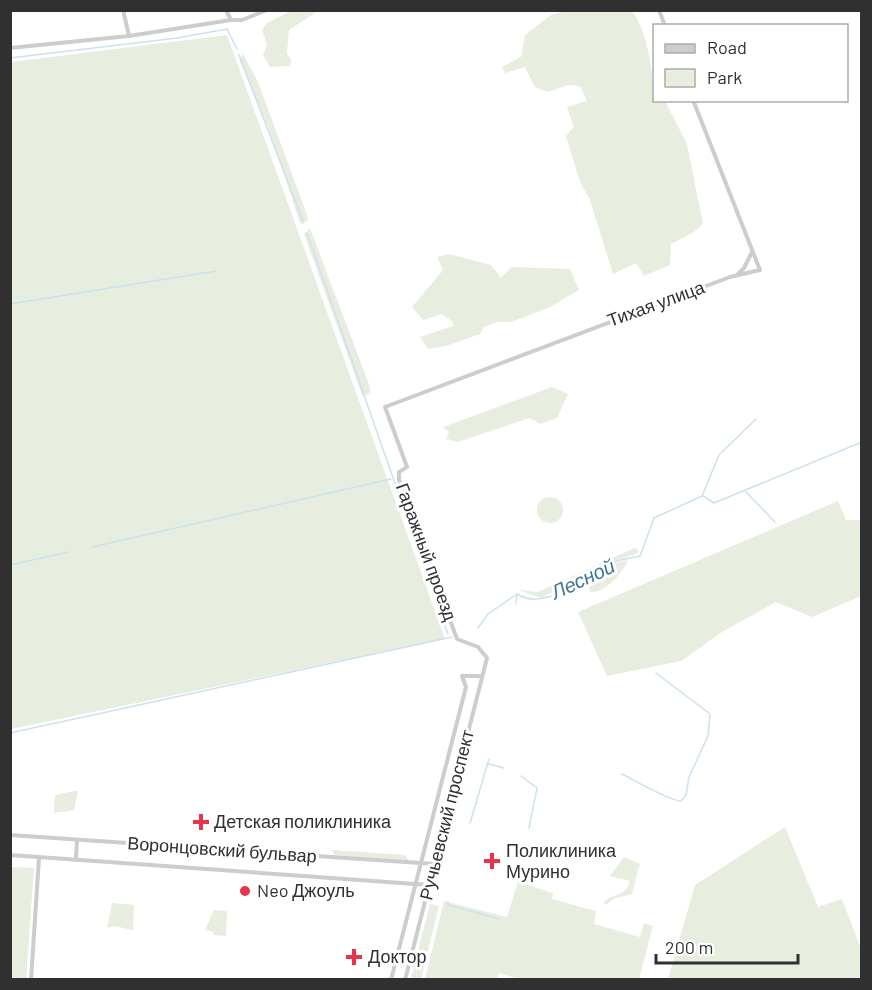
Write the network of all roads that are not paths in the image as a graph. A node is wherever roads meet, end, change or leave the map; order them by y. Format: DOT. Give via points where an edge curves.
graph roads {
  1 [pos="123,10"];
  2 [pos="226,10"];
  3 [pos="267,10"];
  4 [pos="231,20"];
  5 [pos="129,36"];
  6 [pos="10,48"];
  7 [pos="694,102"];
  8 [pos="752,251"];
  9 [pos="737,275"];
  10 [pos="385,407"];
  11 [pos="484,651"];
  12 [pos="482,676"];
  13 [pos="10,835"];
  14 [pos="77,840"];
  15 [pos="10,855"];
  16 [pos="39,857"];
  17 [pos="76,860"];
  18 [pos="422,863"];
  19 [pos="435,864"];
  20 [pos="417,884"];
  21 [pos="429,885"];
  22 [pos="31,980"];
  23 [pos="392,980"];
  24 [pos="405,980"];
  1 -- 5 [label="street"];
  2 -- 4 [label="street"];
  3 -- 4 [label="street"];
  4 -- 5 [label="street"];
  5 -- 6 [label="street"];
  7 -- 8 [label="street, Тихая улица"];
  8 -- 9 [label="street"];
  8 -- 9 [label="street, Тихая улица" via="759,270"];
  9 -- 10 [label="street, Тихая улица"];
  10 -- 11 [label="street, Гаражный проезд" via="407,467 399,472 399,480 457,639"];
  11 -- 12 [label="street, Ручьевский проспект" via="487,658"];
  12 -- 18 [label="street" via="462,676 466,687"];
  12 -- 19 [label="street, Ручьевский проспект"];
  13 -- 14 [label="street, Воронцовский бульвар"];
  14 -- 17 [label="street"];
  14 -- 18 [label="street, Воронцовский бульвар"];
  15 -- 16 [label="street, Воронцовский бульвар"];
  16 -- 17 [label="street, Воронцовский бульвар"];
  16 -- 22 [label="street"];
  17 -- 20 [label="street, Воронцовский бульвар"];
  18 -- 19 [label="street, Воронцовский бульвар"];
  18 -- 20 [label="street"];
  19 -- 21 [label="street, Ручьевский проспект"];
  20 -- 21 [label="street, Воронцовский бульвар"];
  20 -- 23 [label="street"];
  21 -- 24 [label="street, Ручьевский проспект"];
}
